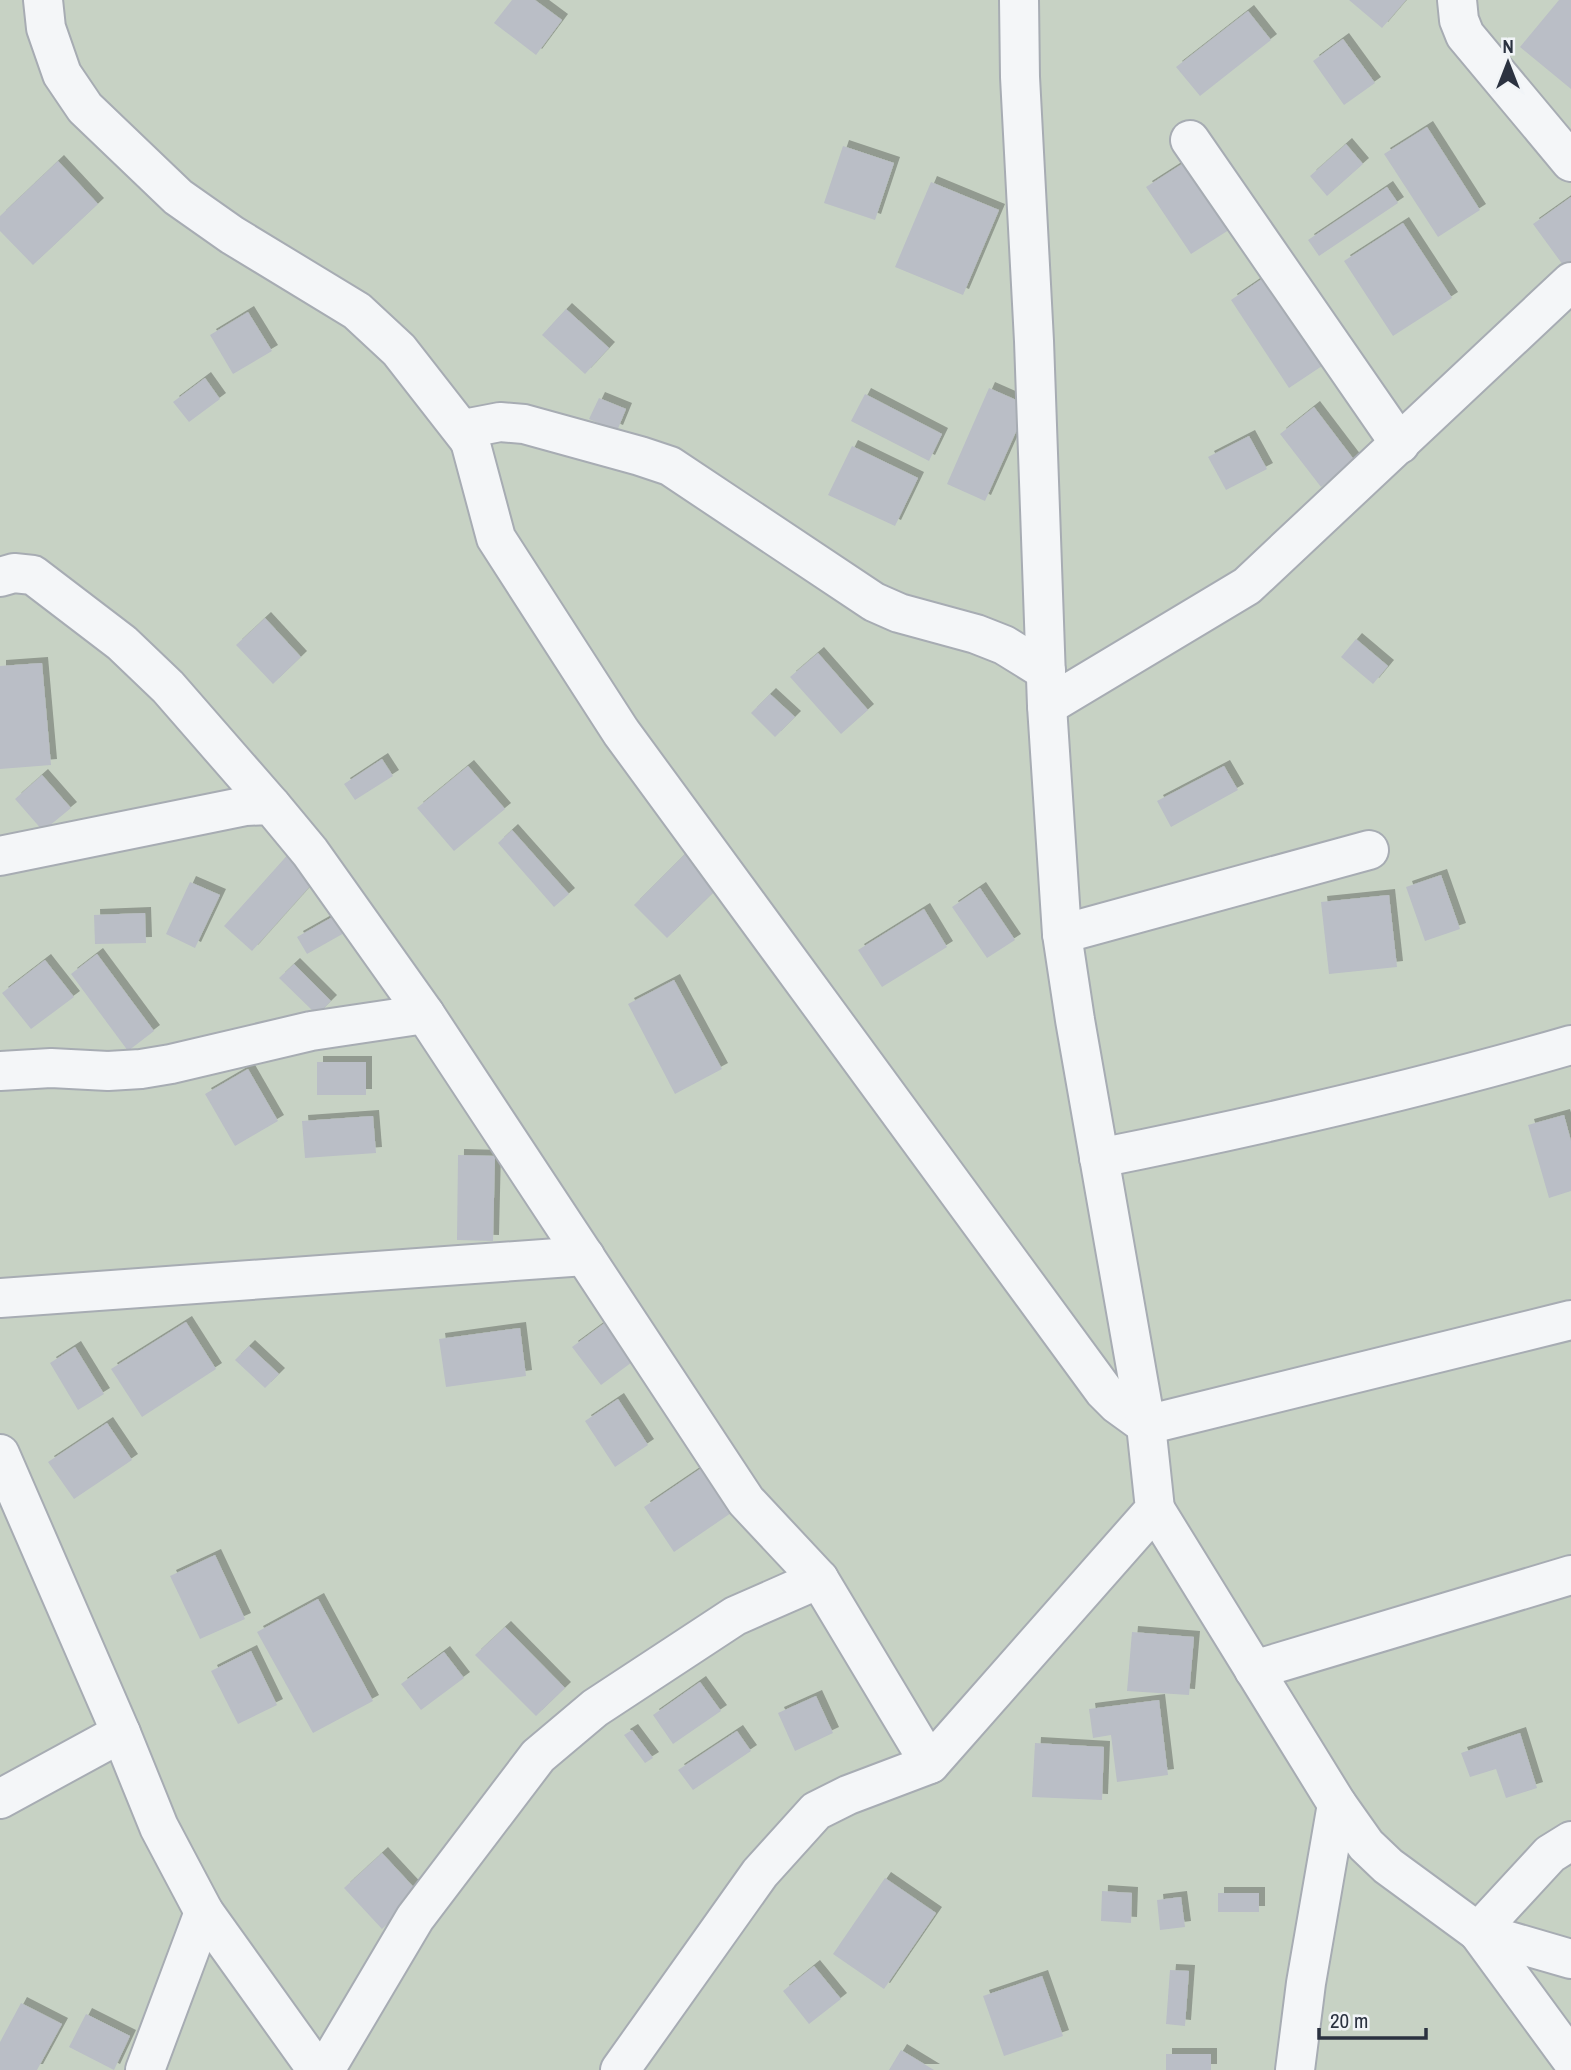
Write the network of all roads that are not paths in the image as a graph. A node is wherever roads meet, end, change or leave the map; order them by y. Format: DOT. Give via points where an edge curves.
graph roads {
  1 [pos="43,0"];
  2 [pos="1019,0"];
  3 [pos="1457,0"];
  4 [pos="1191,140"];
  5 [pos="1571,162"];
  6 [pos="1571,282"];
  7 [pos="470,441"];
  8 [pos="1400,444"];
  9 [pos="0,577"];
  10 [pos="1047,688"];
  11 [pos="271,805"];
  12 [pos="1369,850"];
  13 [pos="0,856"];
  14 [pos="1062,934"];
  15 [pos="425,1014"];
  16 [pos="1571,1045"];
  17 [pos="0,1071"];
  18 [pos="1099,1158"];
  19 [pos="584,1256"];
  20 [pos="0,1298"];
  21 [pos="1571,1320"];
  22 [pos="1146,1425"];
  23 [pos="0,1454"];
  24 [pos="1154,1509"];
  25 [pos="1571,1575"];
  26 [pos="819,1580"];
  27 [pos="1254,1670"];
  28 [pos="121,1734"];
  29 [pos="930,1764"];
  30 [pos="0,1799"];
  31 [pos="1337,1804"];
  32 [pos="1571,1841"];
  33 [pos="204,1912"];
  34 [pos="1478,1932"];
  35 [pos="1571,1959"];
  36 [pos="1571,2059"];
  37 [pos="145,2070"];
  38 [pos="317,2070"];
  39 [pos="325,2070"];
  40 [pos="620,2070"];
  41 [pos="1295,2070"];
  1 -- 7 [label="street" via="46,28 62,74 85,108 178,197 357,311 399,350"];
  2 -- 10 [label="street"];
  3 -- 5 [label="street" via="1465,35"];
  4 -- 8 [label="street"];
  6 -- 8 [label="street"];
  7 -- 10 [label="street" via="469,428 500,422 524,424 670,467 874,602 1004,645"];
  7 -- 22 [label="street" via="496,538 621,732 1104,1391"];
  8 -- 10 [label="street" via="1247,586"];
  9 -- 11 [label="street" via="33,575 122,643 168,687"];
  10 -- 14 [label="street"];
  11 -- 13 [label="street" via="246,806"];
  11 -- 15 [label="street" via="310,852"];
  12 -- 14 [label="street"];
  14 -- 18 [label="street"];
  15 -- 17 [label="street" via="311,1031 141,1069"];
  15 -- 19 [label="street"];
  16 -- 18 [label="street" via="1250,1127"];
  18 -- 22 [label="street"];
  19 -- 20 [label="street"];
  19 -- 26 [label="street" via="746,1501"];
  21 -- 22 [label="street"];
  22 -- 24 [label="street"];
  23 -- 28 [label="street"];
  24 -- 27 [label="street"];
  24 -- 29 [label="street"];
  25 -- 27 [label="street"];
  26 -- 29 [label="street"];
  26 -- 39 [label="street" via="735,1616 595,1708 538,1756 415,1918"];
  27 -- 31 [label="street"];
  28 -- 30 [label="street"];
  28 -- 33 [label="street" via="159,1828"];
  29 -- 40 [label="street" via="816,1811 760,1873"];
  31 -- 34 [label="street" via="1388,1866"];
  31 -- 41 [label="street"];
  32 -- 34 [label="street" via="1550,1854"];
  33 -- 37 [label="street"];
  33 -- 38 [label="street"];
  34 -- 35 [label="street"];
  34 -- 36 [label="street"];
}
